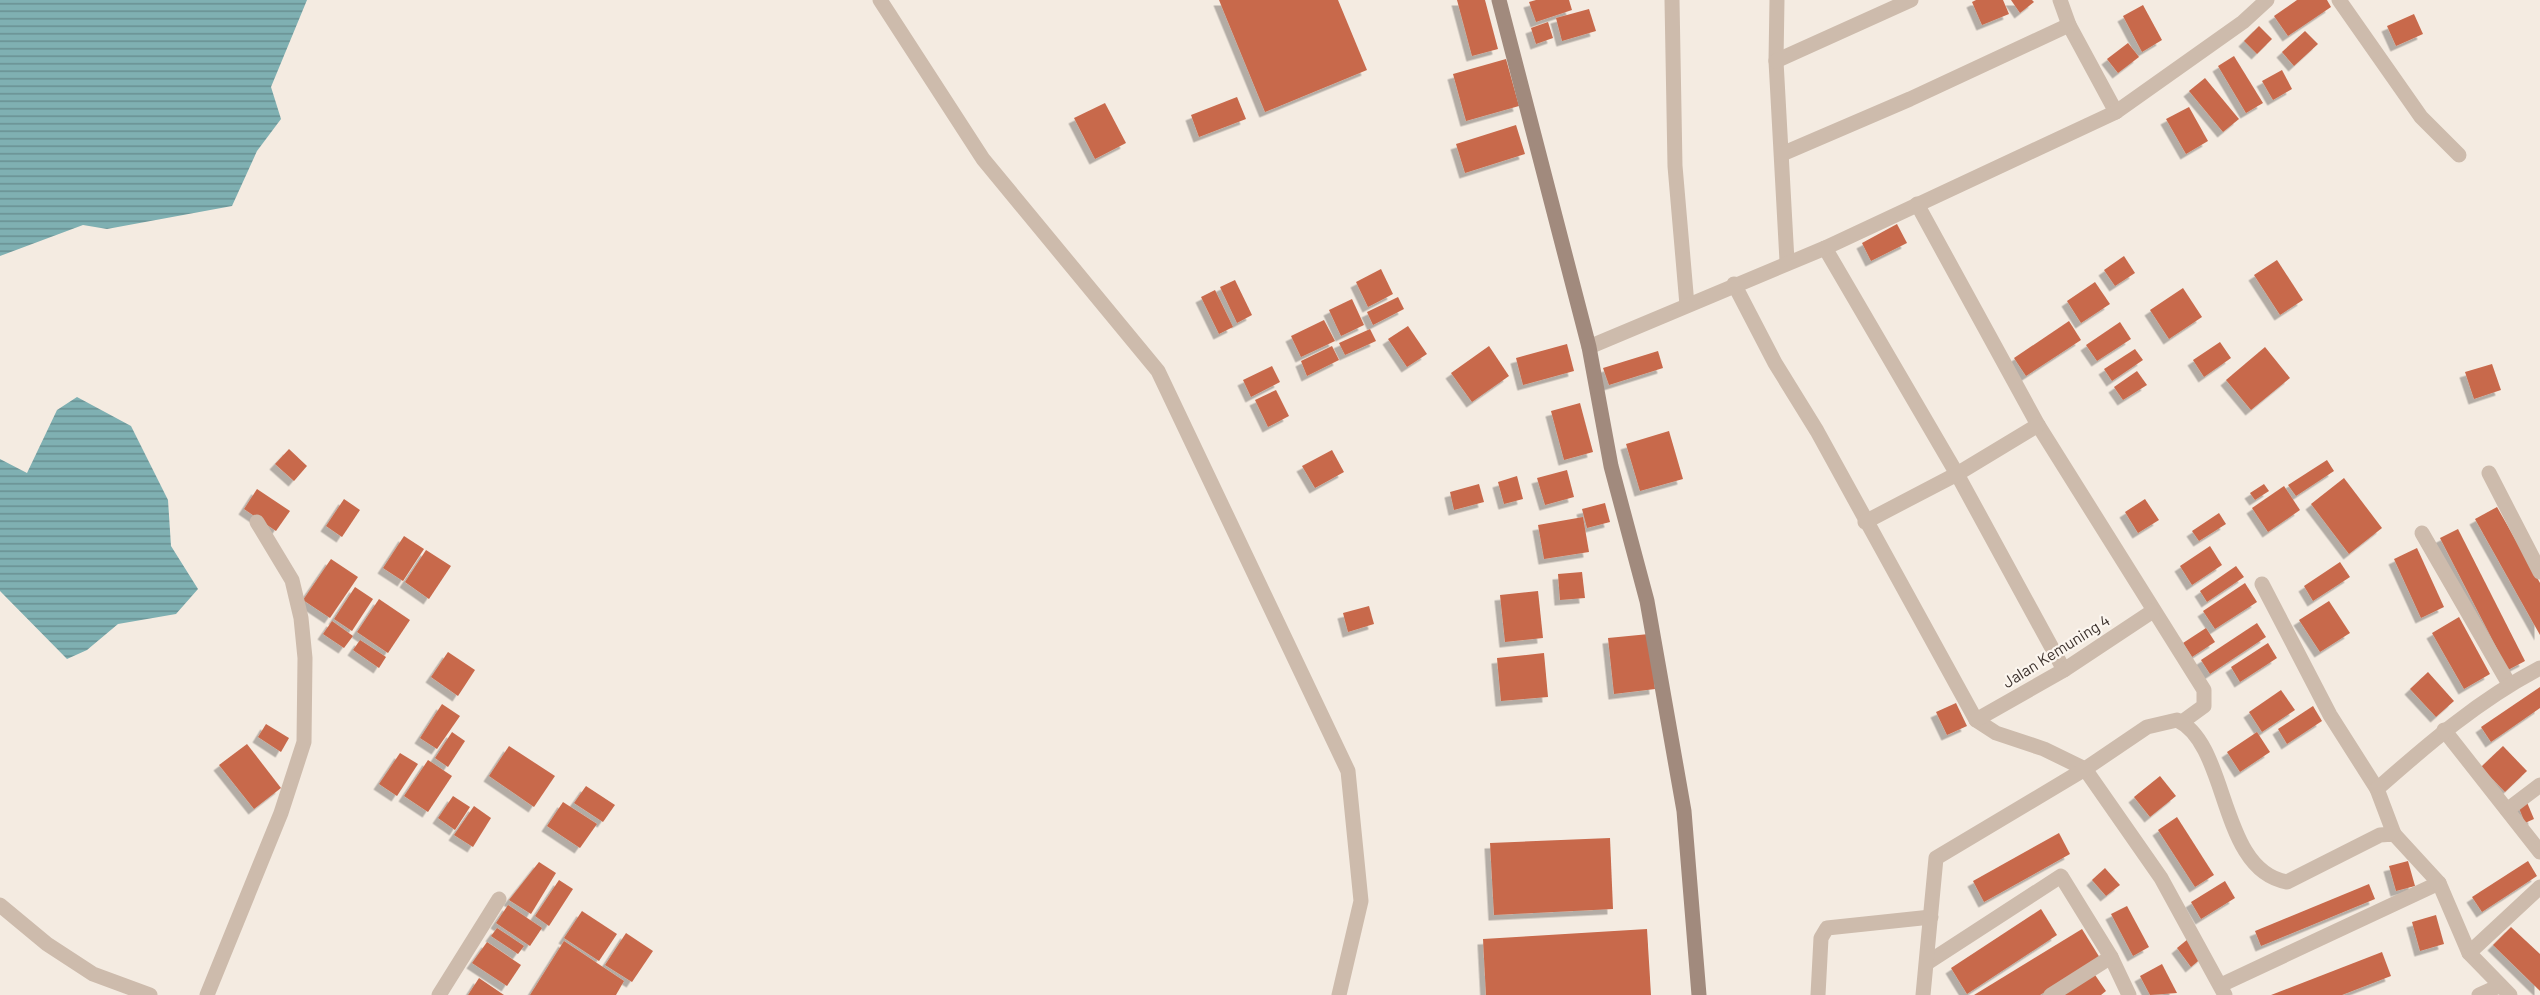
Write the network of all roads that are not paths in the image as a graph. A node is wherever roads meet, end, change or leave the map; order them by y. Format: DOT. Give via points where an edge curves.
graph roads {
  1 [pos="880,0"];
  2 [pos="1499,0"];
  3 [pos="1672,0"];
  4 [pos="1777,0"];
  5 [pos="1911,0"];
  6 [pos="2060,0"];
  7 [pos="2267,0"];
  8 [pos="2339,0"];
  9 [pos="2069,25"];
  10 [pos="1776,61"];
  11 [pos="2116,112"];
  12 [pos="1782,154"];
  13 [pos="2459,156"];
  14 [pos="1917,204"];
  15 [pos="1825,248"];
  16 [pos="1787,261"];
  17 [pos="1734,284"];
  18 [pos="1687,305"];
  19 [pos="1589,347"];
  20 [pos="2038,425"];
  21 [pos="2489,473"];
  22 [pos="1957,474"];
  23 [pos="257,522"];
  24 [pos="1865,522"];
  25 [pos="2422,533"];
  26 [pos="2540,572"];
  27 [pos="2262,584"];
  28 [pos="2153,610"];
  29 [pos="2540,668"];
  30 [pos="2064,670"];
  31 [pos="2509,684"];
  32 [pos="1976,720"];
  33 [pos="2182,723"];
  34 [pos="2444,730"];
  35 [pos="2085,769"];
  36 [pos="2540,785"];
  37 [pos="2377,789"];
  38 [pos="2507,810"];
  39 [pos="2394,834"];
  40 [pos="2540,852"];
  41 [pos="2439,883"];
  42 [pos="2540,887"];
  43 [pos="499,899"];
  44 [pos="0,905"];
  45 [pos="1932,917"];
  46 [pos="2469,953"];
  47 [pos="2110,957"];
  48 [pos="1927,963"];
  49 [pos="2223,990"];
  50 [pos="2505,991"];
  51 [pos="150,995"];
  52 [pos="207,995"];
  53 [pos="439,995"];
  54 [pos="1339,995"];
  55 [pos="1699,995"];
  56 [pos="1818,995"];
  57 [pos="1923,995"];
  58 [pos="2051,995"];
  59 [pos="2129,995"];
  60 [pos="2479,995"];
  1 -- 54 [label="street" via="983,159 1158,371 1348,771 1361,901"];
  2 -- 19 [label="street"];
  3 -- 18 [label="street" via="1676,166"];
  4 -- 10 [label="street"];
  5 -- 10 [label="street"];
  6 -- 9 [label="street"];
  7 -- 11 [label="street" via="2243,22"];
  8 -- 13 [label="street" via="2421,117"];
  9 -- 11 [label="street"];
  9 -- 12 [label="street"];
  10 -- 12 [label="street"];
  11 -- 14 [label="street"];
  12 -- 16 [label="street"];
  14 -- 15 [label="street"];
  14 -- 20 [label="street"];
  15 -- 16 [label="street"];
  15 -- 22 [label="street"];
  16 -- 17 [label="street"];
  17 -- 18 [label="street"];
  17 -- 24 [label="street"];
  18 -- 19 [label="street"];
  19 -- 55 [label="street" via="1611,466 1647,601 1684,811"];
  20 -- 22 [label="street"];
  20 -- 28 [label="street"];
  21 -- 26 [label="street"];
  22 -- 24 [label="street"];
  22 -- 30 [label="street"];
  23 -- 52 [label="street" via="292,580 301,618 305,658 304,742 281,813"];
  24 -- 32 [label="street"];
  25 -- 31 [label="street"];
  27 -- 37 [label="street" via="2330,715"];
  28 -- 30 [label="street, Jalan Kemuning 4"];
  28 -- 33 [label="street" via="2204,690 2204,706"];
  29 -- 31 [label="street"];
  30 -- 32 [label="street, Jalan Kemuning 4"];
  31 -- 34 [label="street"];
  32 -- 35 [label="street" via="1996,733 2044,749"];
  33 -- 35 [label="street" via="2177,720 2147,727"];
  33 -- 39 [label="street" via="2208,759 2247,854 2273,879 2295,879 2380,835"];
  34 -- 37 [label="street"];
  34 -- 38 [label="street"];
  35 -- 45 [label="street" via="1936,858"];
  35 -- 49 [label="street" via="2161,878"];
  36 -- 38 [label="street"];
  37 -- 39 [label="street"];
  38 -- 40 [label="street"];
  39 -- 41 [label="street"];
  41 -- 46 [label="street"];
  41 -- 49 [label="street"];
  42 -- 46 [label="street"];
  43 -- 53 [label="street"];
  44 -- 51 [label="street" via="47,944 93,974"];
  45 -- 48 [label="street"];
  45 -- 56 [label="street" via="1827,928 1821,938"];
  46 -- 50 [label="street"];
  47 -- 48 [label="street" via="2061,876"];
  47 -- 58 [label="street"];
  47 -- 59 [label="street"];
  48 -- 57 [label="street"];
  50 -- 60 [label="street"];
}
